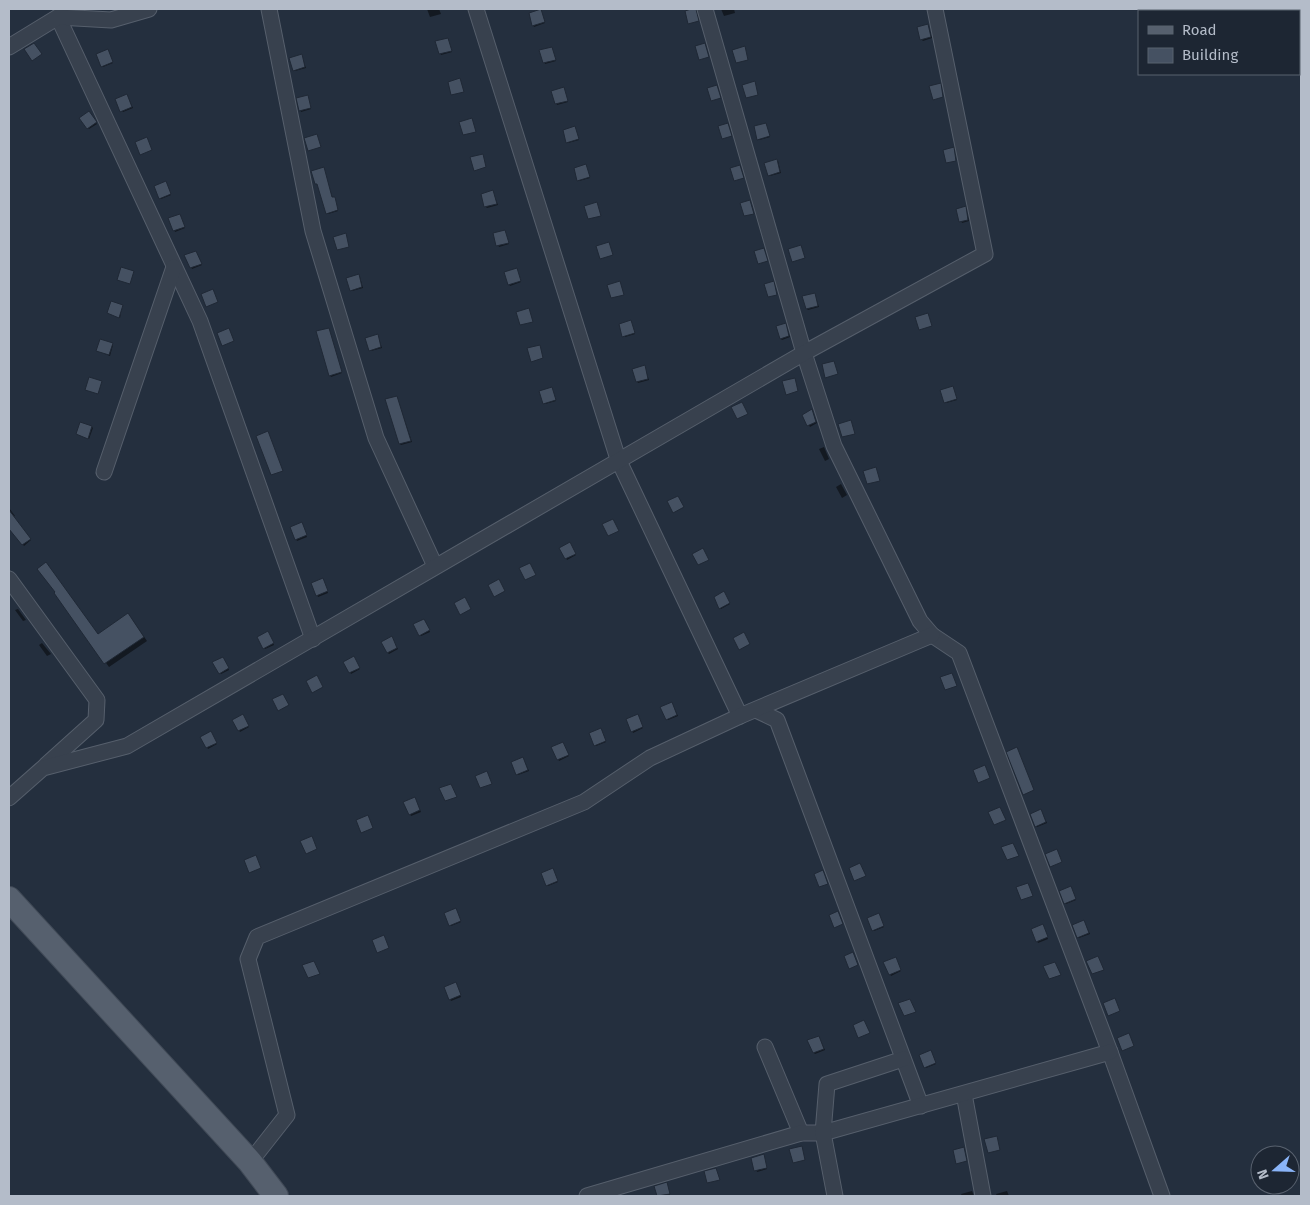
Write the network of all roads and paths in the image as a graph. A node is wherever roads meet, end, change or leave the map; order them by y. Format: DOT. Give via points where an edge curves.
graph roads {
  1 [pos="149,9"];
  2 [pos="269,9"];
  3 [pos="476,9"];
  4 [pos="706,9"];
  5 [pos="935,9"];
  6 [pos="110,14"];
  7 [pos="58,17"];
  8 [pos="9,48"];
  9 [pos="174,267"];
  10 [pos="804,352"];
  11 [pos="618,459"];
  12 [pos="104,472"];
  13 [pos="435,566"];
  14 [pos="9,579"];
  15 [pos="932,635"];
  16 [pos="313,639"];
  17 [pos="756,710"];
  18 [pos="740,716"];
  19 [pos="43,768"];
  20 [pos="9,798"];
  21 [pos="9,899"];
  22 [pos="765,1046"];
  23 [pos="1110,1052"];
  24 [pos="903,1059"];
  25 [pos="964,1094"];
  26 [pos="921,1106"];
  27 [pos="801,1133"];
  28 [pos="823,1133"];
  29 [pos="250,1162"];
  30 [pos="276,1196"];
  31 [pos="587,1196"];
  32 [pos="835,1196"];
  33 [pos="983,1196"];
  34 [pos="1162,1196"];
  1 -- 6 [label="street"];
  2 -- 13 [label="street" via="313,231 376,438"];
  3 -- 11 [label="street"];
  4 -- 10 [label="street"];
  5 -- 10 [label="street" via="985,254"];
  6 -- 7 [label="street"];
  7 -- 8 [label="street"];
  7 -- 9 [label="street"];
  9 -- 12 [label="street"];
  9 -- 16 [label="street" via="200,321"];
  10 -- 11 [label="street"];
  10 -- 15 [label="street" via="834,446 920,621"];
  11 -- 13 [label="street"];
  11 -- 18 [label="street"];
  13 -- 16 [label="street"];
  14 -- 19 [label="street" via="97,700 96,720"];
  15 -- 17 [label="street"];
  15 -- 23 [label="street" via="959,653"];
  16 -- 19 [label="street" via="127,746"];
  17 -- 18 [label="street"];
  17 -- 24 [label="street" via="777,720"];
  18 -- 29 [label="street" via="650,758 584,802 257,937 248,959 287,1114"];
  19 -- 20 [label="street"];
  21 -- 29 [label="main road"];
  22 -- 27 [label="street"];
  23 -- 25 [label="street"];
  23 -- 34 [label="street"];
  24 -- 26 [label="street"];
  24 -- 28 [label="street" via="827,1084"];
  25 -- 26 [label="street"];
  25 -- 33 [label="street"];
  26 -- 28 [label="street"];
  27 -- 28 [label="street"];
  27 -- 31 [label="street"];
  28 -- 32 [label="street"];
  29 -- 30 [label="main road"];
}
